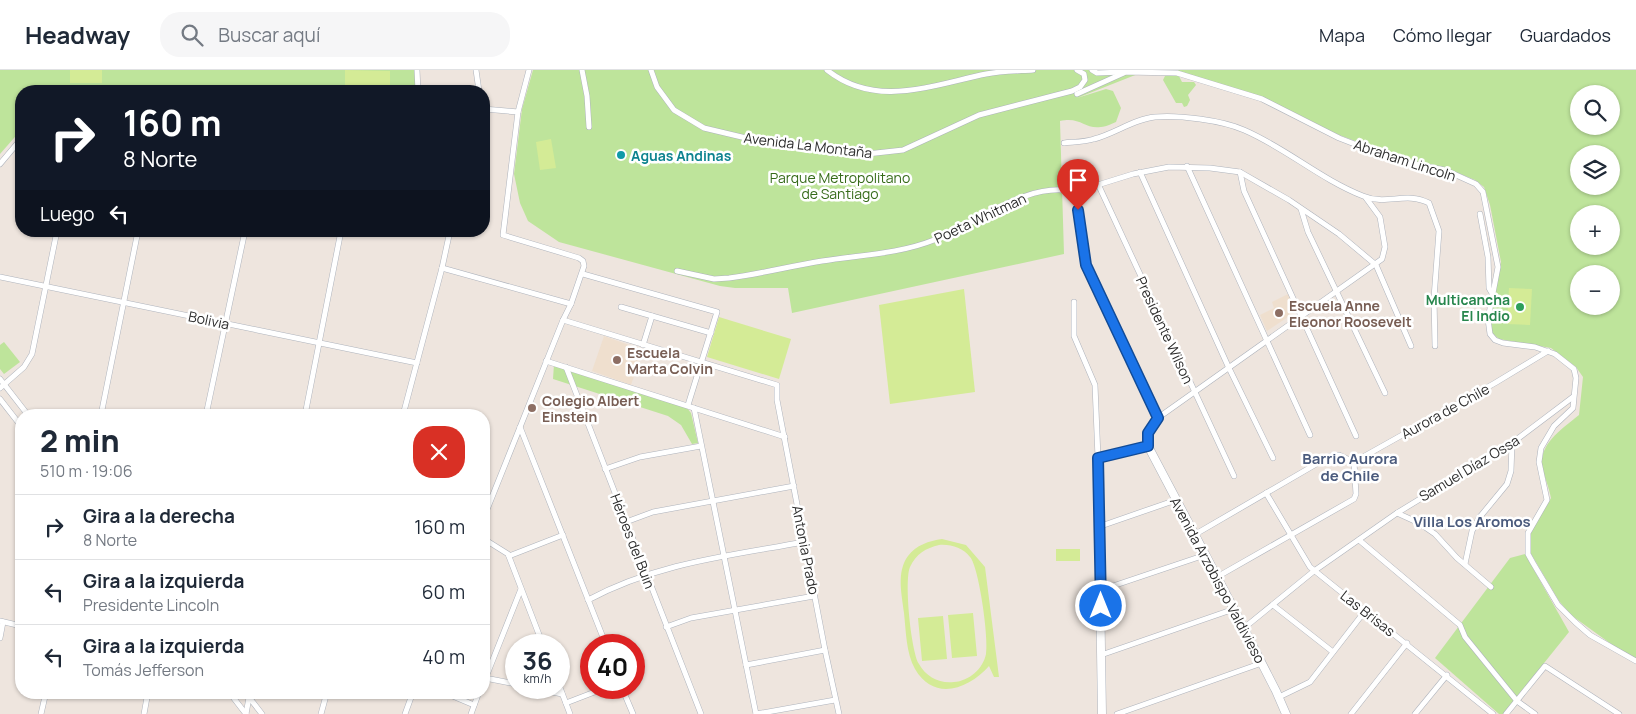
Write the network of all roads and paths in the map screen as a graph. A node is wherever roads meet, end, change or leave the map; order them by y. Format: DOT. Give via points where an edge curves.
graph roads {
  1 [pos="417,70"];
  2 [pos="476,70"];
  3 [pos="529,70"];
  4 [pos="582,70"];
  5 [pos="651,70"];
  6 [pos="827,70"];
  7 [pos="1033,70"];
  8 [pos="1077,70"];
  9 [pos="1092,70"];
  10 [pos="1124,73"];
  11 [pos="418,85"];
  12 [pos="477,85"];
  13 [pos="1077,94"];
  14 [pos="490,110"];
  15 [pos="518,112"];
  16 [pos="589,127"];
  17 [pos="1064,143"];
  18 [pos="15,146"];
  19 [pos="0,164"];
  20 [pos="1187,166"];
  21 [pos="1140,172"];
  22 [pos="1240,172"];
  23 [pos="1098,184"];
  24 [pos="1075,192"];
  25 [pos="1366,198"];
  26 [pos="1301,208"];
  27 [pos="1480,214"];
  28 [pos="56,237"];
  29 [pos="137,237"];
  30 [pos="244,237"];
  31 [pos="340,237"];
  32 [pos="449,237"];
  33 [pos="1376,266"];
  34 [pos="442,268"];
  35 [pos="677,271"];
  36 [pos="583,274"];
  37 [pos="0,277"];
  38 [pos="45,287"];
  39 [pos="1336,293"];
  40 [pos="1493,295"];
  41 [pos="1074,302"];
  42 [pos="123,303"];
  43 [pos="571,304"];
  44 [pos="621,307"];
  45 [pos="652,316"];
  46 [pos="1300,316"];
  47 [pos="563,320"];
  48 [pos="226,324"];
  49 [pos="711,333"];
  50 [pos="1266,340"];
  51 [pos="319,343"];
  52 [pos="642,344"];
  53 [pos="1410,346"];
  54 [pos="1435,346"];
  55 [pos="1548,351"];
  56 [pos="546,361"];
  57 [pos="702,362"];
  58 [pos="417,363"];
  59 [pos="1228,366"];
  60 [pos="566,367"];
  61 [pos="1,384"];
  62 [pos="1193,392"];
  63 [pos="1384,393"];
  64 [pos="1573,397"];
  65 [pos="0,400"];
  66 [pos="688,405"];
  67 [pos="694,408"];
  68 [pos="23,409"];
  69 [pos="102,409"];
  70 [pos="207,409"];
  71 [pos="306,409"];
  72 [pos="405,409"];
  73 [pos="1158,418"];
  74 [pos="15,419"];
  75 [pos="520,426"];
  76 [pos="1310,435"];
  77 [pos="1356,436"];
  78 [pos="785,437"];
  79 [pos="1512,443"];
  80 [pos="701,446"];
  81 [pos="1148,446"];
  82 [pos="1098,458"];
  83 [pos="1274,458"];
  84 [pos="1354,462"];
  85 [pos="605,469"];
  86 [pos="1234,476"];
  87 [pos="794,486"];
  88 [pos="1266,493"];
  89 [pos="1176,500"];
  90 [pos="490,502"];
  91 [pos="713,502"];
  92 [pos="1397,513"];
  93 [pos="626,522"];
  94 [pos="1101,526"];
  95 [pos="1194,534"];
  96 [pos="563,535"];
  97 [pos="1291,535"];
  98 [pos="1359,540"];
  99 [pos="490,542"];
  100 [pos="804,542"];
  101 [pos="1205,555"];
  102 [pos="509,556"];
  103 [pos="724,556"];
  104 [pos="1465,564"];
  105 [pos="1314,571"];
  106 [pos="646,574"];
  107 [pos="1217,578"];
  108 [pos="1491,587"];
  109 [pos="521,588"];
  110 [pos="1101,590"];
  111 [pos="814,596"];
  112 [pos="588,600"];
  113 [pos="1273,605"];
  114 [pos="1234,609"];
  115 [pos="735,611"];
  116 [pos="1365,611"];
  117 [pos="2,621"];
  118 [pos="15,624"];
  119 [pos="666,627"];
  120 [pos="1244,628"];
  121 [pos="539,634"];
  122 [pos="602,634"];
  123 [pos="0,638"];
  124 [pos="1407,643"];
  125 [pos="825,650"];
  126 [pos="1333,652"];
  127 [pos="1101,655"];
  128 [pos="1636,661"];
  129 [pos="1262,663"];
  130 [pos="746,665"];
  131 [pos="490,667"];
  132 [pos="1446,675"];
  133 [pos="490,681"];
  134 [pos="505,683"];
  135 [pos="1279,697"];
  136 [pos="580,698"];
  137 [pos="44,699"];
  138 [pos="147,699"];
  139 [pos="234,699"];
  140 [pos="249,699"];
  141 [pos="253,699"];
  142 [pos="325,699"];
  143 [pos="410,699"];
  144 [pos="460,699"];
  145 [pos="476,699"];
  146 [pos="564,699"];
  147 [pos="626,699"];
  148 [pos="835,700"];
  149 [pos="1517,701"];
  150 [pos="566,703"];
  151 [pos="474,705"];
  152 [pos="1418,713"];
  153 [pos="41,714"];
  154 [pos="144,714"];
  155 [pos="246,714"];
  156 [pos="262,714"];
  157 [pos="321,714"];
  158 [pos="405,714"];
  159 [pos="471,714"];
  160 [pos="570,714"];
  161 [pos="632,714"];
  162 [pos="701,714"];
  163 [pos="756,714"];
  164 [pos="839,714"];
  165 [pos="1102,714"];
  166 [pos="1117,714"];
  167 [pos="1286,714"];
  168 [pos="1351,714"];
  169 [pos="1493,714"];
  170 [pos="1506,714"];
  171 [pos="1535,714"];
  172 [pos="1618,714"];
  1 -- 11 [label="street"];
  2 -- 12 [label="street"];
  3 -- 15 [label="street"];
  4 -- 16 [label="street"];
  5 -- 8 [label="street, Avenida La Montaña" via="659,91 674,110 704,128 746,138 867,154 903,150 979,115 1076,90 1086,77"];
  6 -- 7 [label="street" via="854,86 896,93 1002,72"];
  9 -- 10 [label="street"];
  10 -- 13 [label="street"];
  10 -- 40 [label="street, Abraham Lincoln" via="1177,73 1262,99 1338,138 1394,158 1445,170 1476,184 1482,192 1498,263"];
  14 -- 15 [label="street"];
  15 -- 36 [label="street" via="502,235 579,258 583,261"];
  17 -- 25 [label="street" via="1094,140 1152,117 1213,122 1242,129 1332,183"];
  18 -- 19 [label="street"];
  20 -- 21 [label="street, Poeta Whitman"];
  20 -- 22 [label="street, Poeta Whitman"];
  20 -- 50 [label="street"];
  21 -- 23 [label="street, Poeta Whitman"];
  21 -- 59 [label="street"];
  22 -- 26 [label="street, Poeta Whitman"];
  22 -- 46 [label="street" via="1244,191"];
  23 -- 24 [label="street, Poeta Whitman"];
  23 -- 62 [label="street, Presidente Wilson"];
  24 -- 35 [label="street, Poeta Whitman" via="1053,190 1022,198 932,241 889,252 729,278 714,279"];
  24 -- 73 [label="street" via="1086,265"];
  25 -- 33 [label="street" via="1380,217 1385,247"];
  25 -- 54 [label="street" via="1417,197 1429,203 1439,231 1434,298"];
  26 -- 33 [label="street, Poeta Whitman" via="1340,234"];
  26 -- 39 [label="street" via="1308,232"];
  27 -- 40 [label="street, Abraham Lincoln" via="1488,257 1489,288"];
  28 -- 38 [label="street"];
  29 -- 42 [label="street"];
  30 -- 48 [label="street"];
  31 -- 51 [label="street"];
  32 -- 34 [label="street"];
  33 -- 39 [label="street"];
  33 -- 53 [label="street, Poeta Whitman"];
  34 -- 43 [label="street"];
  34 -- 58 [label="street"];
  36 -- 43 [label="street"];
  36 -- 49 [label="street" via="717,312"];
  37 -- 38 [label="street, Bolivia"];
  38 -- 42 [label="street, Bolivia"];
  38 -- 61 [label="street" via="30,358 24,367"];
  39 -- 46 [label="street"];
  39 -- 63 [label="street"];
  40 -- 55 [label="street, Abraham Lincoln" via="1488,328 1495,340"];
  41 -- 82 [label="street" via="1074,336 1095,385"];
  42 -- 48 [label="street, Bolivia"];
  42 -- 69 [label="street"];
  43 -- 47 [label="street"];
  44 -- 45 [label="street"];
  45 -- 49 [label="street"];
  45 -- 52 [label="street"];
  46 -- 50 [label="street"];
  46 -- 77 [label="street"];
  47 -- 52 [label="street"];
  47 -- 56 [label="street"];
  48 -- 51 [label="street, Bolivia"];
  48 -- 70 [label="street"];
  49 -- 57 [label="street"];
  50 -- 59 [label="street"];
  50 -- 76 [label="street"];
  51 -- 58 [label="street, Bolivia"];
  51 -- 71 [label="street"];
  52 -- 57 [label="street"];
  55 -- 64 [label="street" via="1574,369"];
  55 -- 84 [label="street, Aurora de Chile"];
  56 -- 60 [label="street"];
  56 -- 75 [label="street"];
  57 -- 66 [label="street"];
  57 -- 78 [label="street, Antonia Prado" via="777,385"];
  58 -- 72 [label="street"];
  59 -- 62 [label="street"];
  59 -- 83 [label="street"];
  60 -- 66 [label="street"];
  60 -- 85 [label="street, Héroes del Buin"];
  61 -- 68 [label="street"];
  62 -- 73 [label="street"];
  62 -- 86 [label="street, Presidente Wilson"];
  64 -- 79 [label="street, Samuel Díaz Ossa"];
  64 -- 128 [label="street" via="1573,408 1554,426 1541,448 1539,462 1547,500 1528,533 1528,554 1558,605 1590,635"];
  65 -- 74 [label="street"];
  66 -- 67 [label="street"];
  67 -- 78 [label="street"];
  67 -- 80 [label="street"];
  73 -- 81 [label="street" via="1148,433"];
  75 -- 90 [label="street"];
  75 -- 96 [label="street"];
  78 -- 87 [label="street, Antonia Prado"];
  79 -- 92 [label="street, Samuel Díaz Ossa"];
  79 -- 104 [label="street" via="1507,484 1472,531"];
  80 -- 85 [label="street" via="632,459"];
  80 -- 91 [label="street"];
  81 -- 82 [label="street"];
  81 -- 89 [label="street, Avenida Arzobispo Valdivieso"];
  82 -- 94 [label="street"];
  84 -- 88 [label="street" via="1333,455"];
  84 -- 97 [label="street" via="1354,499"];
  85 -- 93 [label="street, Héroes del Buin"];
  87 -- 91 [label="street"];
  87 -- 100 [label="street, Antonia Prado"];
  88 -- 95 [label="street"];
  88 -- 97 [label="street, Las Brisas"];
  89 -- 94 [label="street"];
  89 -- 95 [label="street, Avenida Arzobispo Valdivieso"];
  91 -- 93 [label="street" via="653,512"];
  91 -- 103 [label="street"];
  92 -- 98 [label="street, Samuel Díaz Ossa"];
  92 -- 104 [label="street" via="1435,534"];
  93 -- 106 [label="street, Héroes del Buin"];
  94 -- 110 [label="street"];
  95 -- 101 [label="street, Avenida Arzobispo Valdivieso"];
  96 -- 102 [label="street"];
  96 -- 112 [label="street"];
  97 -- 105 [label="street, Las Brisas"];
  97 -- 107 [label="street"];
  98 -- 105 [label="street, Samuel Díaz Ossa"];
  98 -- 149 [label="street" via="1460,625 1465,637"];
  99 -- 102 [label="street"];
  100 -- 103 [label="street"];
  100 -- 111 [label="street, Antonia Prado"];
  101 -- 107 [label="street, Avenida Arzobispo Valdivieso"];
  101 -- 110 [label="street"];
  102 -- 109 [label="street"];
  103 -- 106 [label="street"];
  103 -- 115 [label="street"];
  104 -- 108 [label="street"];
  105 -- 113 [label="street, Samuel Díaz Ossa"];
  105 -- 116 [label="street, Las Brisas"];
  106 -- 112 [label="street"];
  106 -- 119 [label="street, Héroes del Buin"];
  107 -- 114 [label="street, Avenida Arzobispo Valdivieso"];
  109 -- 121 [label="street"];
  109 -- 131 [label="street"];
  110 -- 127 [label="street"];
  111 -- 115 [label="street"];
  111 -- 125 [label="street, Antonia Prado"];
  112 -- 122 [label="street"];
  113 -- 120 [label="street, Samuel Díaz Ossa"];
  113 -- 126 [label="street"];
  114 -- 120 [label="street, Avenida Arzobispo Valdivieso"];
  114 -- 127 [label="street"];
  115 -- 119 [label="street" via="691,618"];
  115 -- 130 [label="street"];
  116 -- 124 [label="street, Las Brisas"];
  116 -- 126 [label="street"];
  117 -- 118 [label="street"];
  117 -- 123 [label="street"];
  119 -- 162 [label="street, Héroes del Buin"];
  120 -- 129 [label="street, Avenida Arzobispo Valdivieso"];
  124 -- 132 [label="street, Las Brisas"];
  124 -- 168 [label="street"];
  125 -- 130 [label="street"];
  125 -- 148 [label="street, Antonia Prado"];
  126 -- 135 [label="street" via="1307,684"];
  127 -- 165 [label="street"];
  129 -- 135 [label="street, Avenida Arzobispo Valdivieso"];
  129 -- 166 [label="street"];
  130 -- 163 [label="street"];
  132 -- 152 [label="street"];
  132 -- 169 [label="street, Las Brisas"];
  133 -- 134 [label="street"];
  135 -- 167 [label="street, Avenida Arzobispo Valdivieso"];
  136 -- 150 [label="street"];
  137 -- 153 [label="street"];
  138 -- 154 [label="street"];
  139 -- 155 [label="street"];
  140 -- 155 [label="street"];
  141 -- 156 [label="street"];
  142 -- 157 [label="street"];
  143 -- 158 [label="street"];
  144 -- 151 [label="street"];
  145 -- 151 [label="street"];
  146 -- 150 [label="street"];
  147 -- 161 [label="street"];
  148 -- 163 [label="street"];
  148 -- 164 [label="street, Antonia Prado"];
  149 -- 170 [label="street"];
  149 -- 171 [label="street"];
  149 -- 172 [label="street" via="1545,666"];
  150 -- 160 [label="street"];
  151 -- 159 [label="street"];
}
